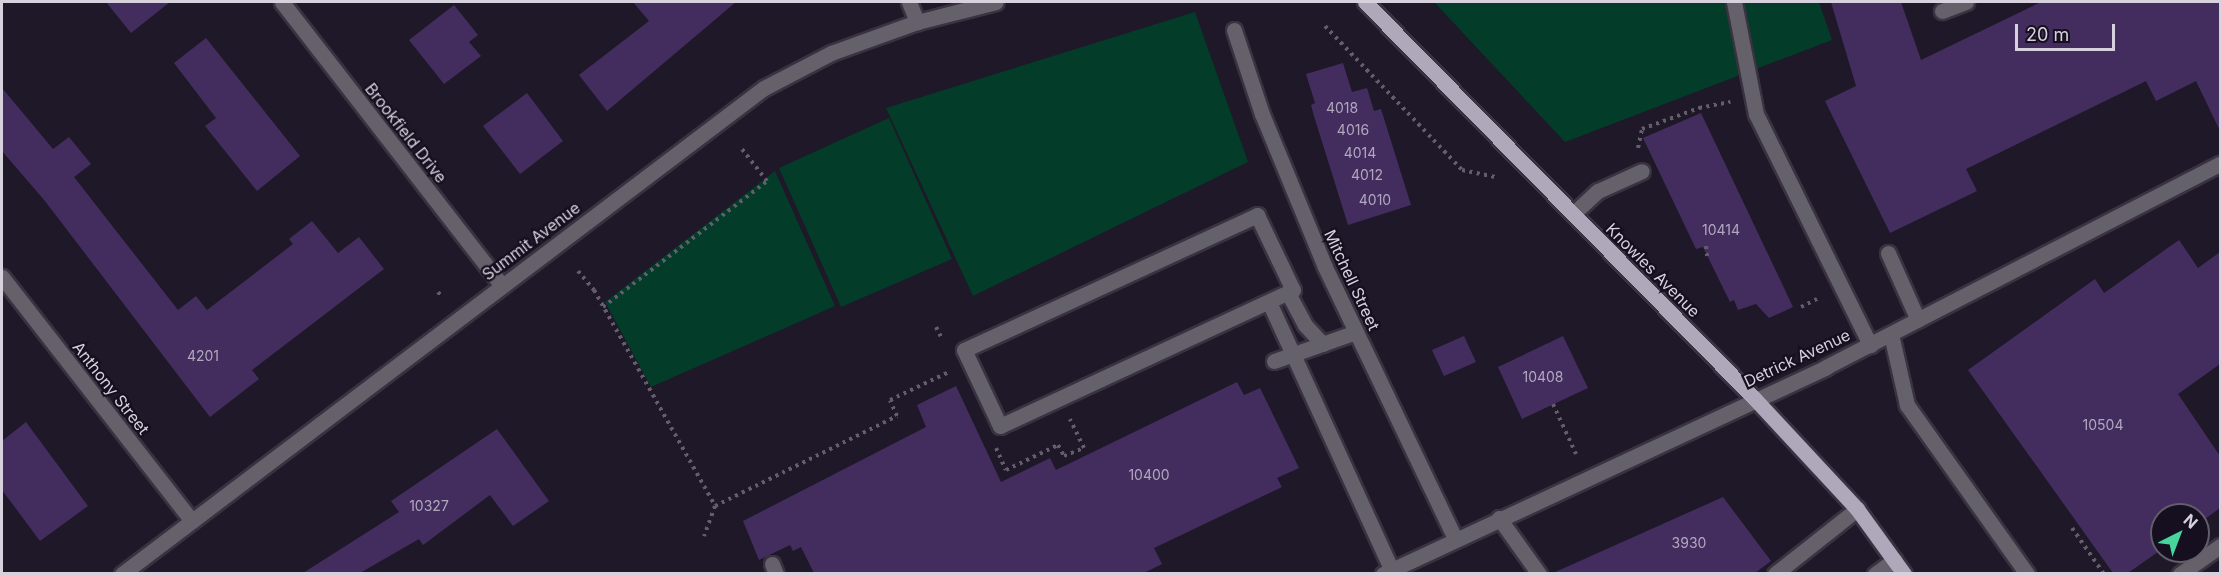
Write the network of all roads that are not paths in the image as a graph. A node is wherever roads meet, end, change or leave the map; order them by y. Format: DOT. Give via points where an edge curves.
graph roads {
  1 [pos="282,2"];
  2 [pos="909,2"];
  3 [pos="996,2"];
  4 [pos="1365,2"];
  5 [pos="1734,2"];
  6 [pos="1966,2"];
  7 [pos="1942,11"];
  8 [pos="917,22"];
  9 [pos="1234,30"];
  10 [pos="2220,164"];
  11 [pos="1642,171"];
  12 [pos="1573,214"];
  13 [pos="1888,253"];
  14 [pos="2,277"];
  15 [pos="502,286"];
  16 [pos="1288,293"];
  17 [pos="1269,302"];
  18 [pos="1918,320"];
  19 [pos="1356,332"];
  20 [pos="1891,334"];
  21 [pos="1323,344"];
  22 [pos="1870,345"];
  23 [pos="1293,355"];
  24 [pos="1274,361"];
  25 [pos="1754,398"];
  26 [pos="1857,509"];
  27 [pos="1499,518"];
  28 [pos="192,521"];
  29 [pos="1455,538"];
  30 [pos="2220,546"];
  31 [pos="1894,560"];
  32 [pos="1387,571"];
  33 [pos="122,573"];
  34 [pos="1539,573"];
  35 [pos="1775,573"];
  36 [pos="1875,573"];
  37 [pos="1904,573"];
  38 [pos="2027,573"];
  39 [pos="2180,573"];
  1 -- 15 [label="street, Brookfield Drive"];
  2 -- 8 [label="street"];
  3 -- 8 [label="street, Summit Avenue"];
  4 -- 12 [label="main road, Knowles Avenue"];
  5 -- 22 [label="street" via="1756,114"];
  6 -- 7 [label="street"];
  8 -- 15 [label="street, Summit Avenue" via="831,53 764,88"];
  9 -- 19 [label="street, Mitchell Street" via="1265,122"];
  10 -- 18 [label="street, Detrick Avenue"];
  11 -- 12 [label="street" via="1598,191"];
  12 -- 25 [label="main road, Knowles Avenue"];
  13 -- 18 [label="street"];
  14 -- 28 [label="street, Anthony Street"];
  15 -- 28 [label="street, Summit Avenue"];
  16 -- 17 [label="street"];
  16 -- 17 [label="street" via="1293,290 1257,215 964,350 1000,426"];
  16 -- 21 [label="street" via="1305,325"];
  17 -- 23 [label="street"];
  18 -- 20 [label="street, Detrick Avenue"];
  19 -- 21 [label="street"];
  19 -- 29 [label="street, Mitchell Street"];
  20 -- 22 [label="street, Detrick Avenue"];
  20 -- 38 [label="street" via="1907,405"];
  21 -- 23 [label="street"];
  22 -- 25 [label="street, Detrick Avenue"];
  23 -- 24 [label="street"];
  23 -- 32 [label="street"];
  25 -- 26 [label="main road, Knowles Avenue"];
  25 -- 27 [label="street, Detrick Avenue"];
  26 -- 31 [label="main road, Knowles Avenue"];
  26 -- 35 [label="street"];
  27 -- 29 [label="street, Detrick Avenue"];
  27 -- 34 [label="street"];
  28 -- 33 [label="street, Summit Avenue"];
  29 -- 32 [label="street, Detrick Avenue"];
  30 -- 39 [label="street"];
  31 -- 36 [label="street"];
  31 -- 37 [label="main road, Knowles Avenue"];
}
